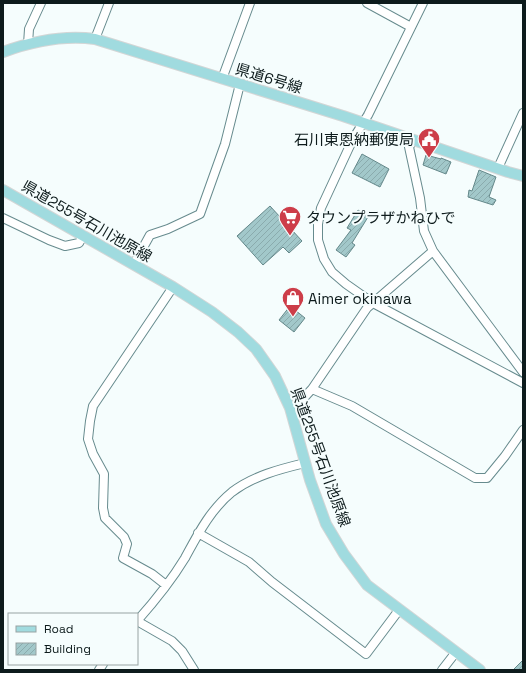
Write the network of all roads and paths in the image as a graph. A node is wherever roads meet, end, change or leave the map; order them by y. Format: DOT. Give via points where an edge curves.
graph roads {
  1 [pos="41,3"];
  2 [pos="109,3"];
  3 [pos="250,3"];
  4 [pos="367,3"];
  5 [pos="423,3"];
  6 [pos="411,27"];
  7 [pos="95,39"];
  8 [pos="28,44"];
  9 [pos="3,52"];
  10 [pos="222,79"];
  11 [pos="240,84"];
  12 [pos="523,113"];
  13 [pos="364,124"];
  14 [pos="412,140"];
  15 [pos="498,168"];
  16 [pos="523,176"];
  17 [pos="3,190"];
  18 [pos="3,218"];
  19 [pos="83,236"];
  20 [pos="433,251"];
  21 [pos="134,264"];
  22 [pos="173,288"];
  23 [pos="373,303"];
  24 [pos="523,372"];
  25 [pos="523,383"];
  26 [pos="312,389"];
  27 [pos="290,408"];
  28 [pos="523,430"];
  29 [pos="305,463"];
  30 [pos="198,533"];
  31 [pos="166,585"];
  32 [pos="399,610"];
  33 [pos="138,620"];
  34 [pos="138,622"];
  35 [pos="456,652"];
  36 [pos="194,670"];
  37 [pos="442,670"];
  38 [pos="480,670"];
  1 -- 8 [label="street" via="29,29"];
  2 -- 7 [label="street"];
  3 -- 10 [label="street"];
  4 -- 6 [label="street"];
  5 -- 6 [label="street"];
  6 -- 13 [label="street"];
  7 -- 8 [label="main road, 県道6号線" via="62,38"];
  7 -- 10 [label="main road, 県道6号線"];
  8 -- 9 [label="main road, 県道6号線"];
  10 -- 11 [label="main road, 県道6号線"];
  11 -- 13 [label="main road, 県道6号線"];
  11 -- 21 [label="street" via="225,144 200,214 150,236"];
  12 -- 15 [label="street"];
  13 -- 14 [label="main road, 県道6号線"];
  13 -- 23 [label="street" via="353,139 321,208 318,240 324,259 332,272"];
  14 -- 15 [label="main road, 県道6号線"];
  14 -- 20 [label="street" via="409,147 424,231"];
  15 -- 16 [label="main road, 県道6号線"];
  17 -- 19 [label="main road, 県道255号石川池原線"];
  18 -- 19 [label="street" via="65,246 78,243"];
  19 -- 21 [label="main road, 県道255号石川池原線"];
  20 -- 23 [label="street"];
  20 -- 24 [label="street"];
  21 -- 22 [label="main road, 県道255号石川池原線"];
  22 -- 27 [label="main road, 県道255号石川池原線" via="212,312 256,349 275,376"];
  22 -- 31 [label="street" via="93,406 88,439 104,474 105,518 127,544 123,558"];
  23 -- 25 [label="street"];
  23 -- 26 [label="street" via="367,308"];
  26 -- 27 [label="street" via="300,403"];
  26 -- 28 [label="street" via="352,406 475,478 487,478"];
  27 -- 29 [label="main road, 県道255号石川池原線"];
  29 -- 30 [label="street" via="255,478 231,492 209,515"];
  29 -- 32 [label="main road, 県道255号石川池原線" via="326,524 344,554 367,585"];
  30 -- 31 [label="street"];
  30 -- 32 [label="street" via="249,562 366,654"];
  31 -- 33 [label="street"];
  32 -- 35 [label="main road, 県道255号石川池原線"];
  34 -- 36 [label="street" via="172,641"];
  35 -- 37 [label="street"];
  35 -- 38 [label="main road, 県道255号石川池原線"];
}
